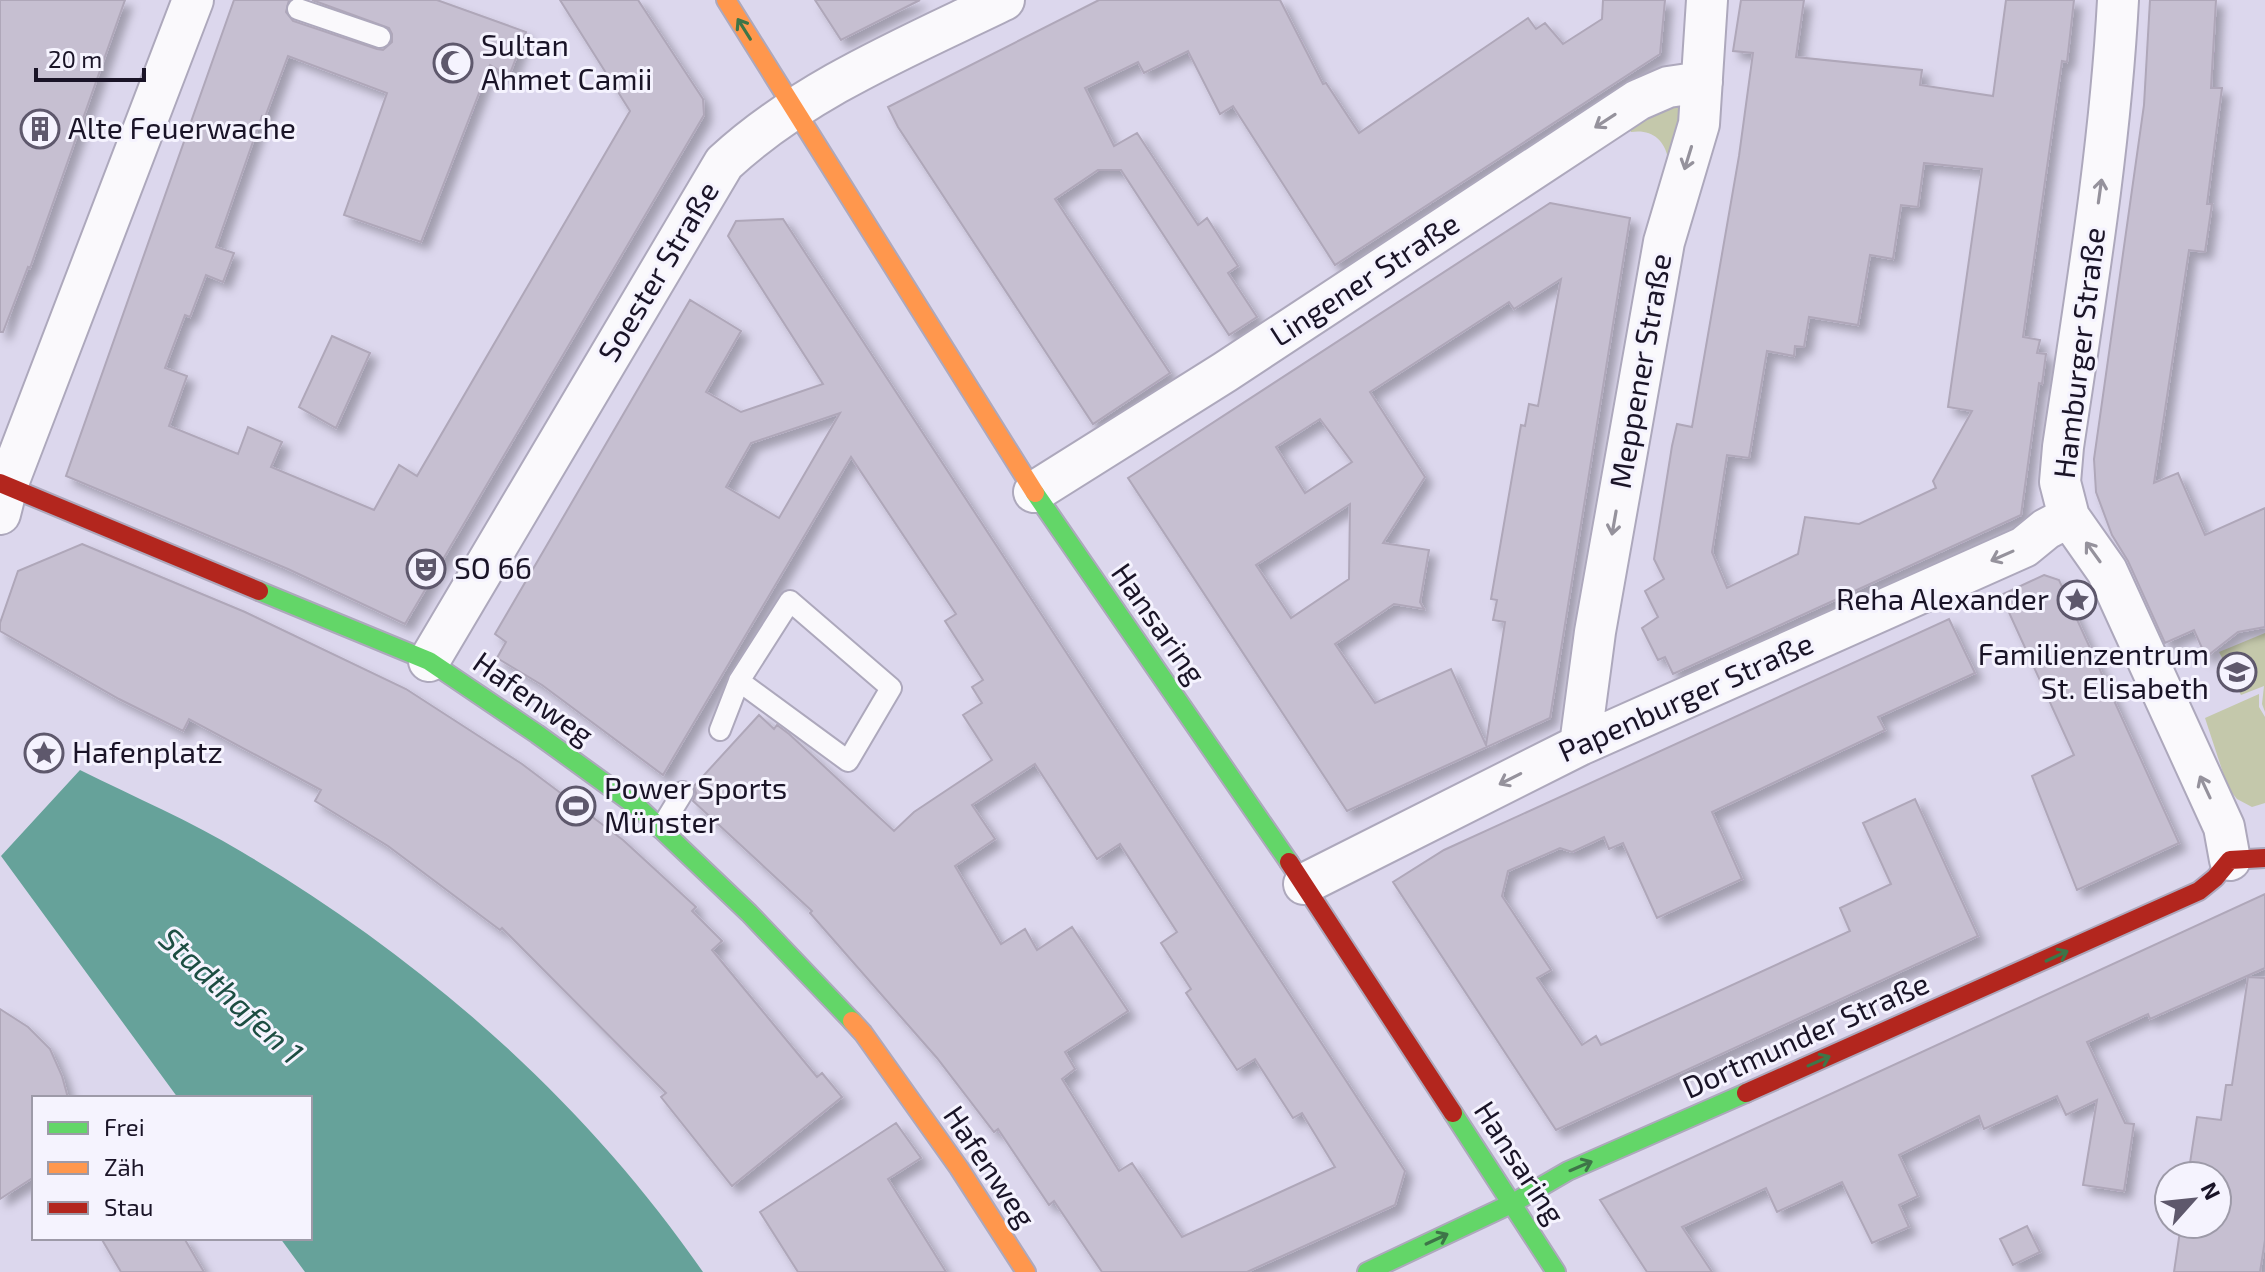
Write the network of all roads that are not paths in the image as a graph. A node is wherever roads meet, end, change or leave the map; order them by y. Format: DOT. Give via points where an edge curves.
graph roads {
  1 [pos="193,0"];
  2 [pos="726,0"];
  3 [pos="1004,0"];
  4 [pos="1707,0"];
  5 [pos="2118,0"];
  6 [pos="298,9"];
  7 [pos="380,37"];
  8 [pos="1702,82"];
  9 [pos="794,108"];
  10 [pos="1034,492"];
  11 [pos="2,494"];
  12 [pos="2069,517"];
  13 [pos="429,661"];
  14 [pos="739,681"];
  15 [pos="720,730"];
  16 [pos="1580,745"];
  17 [pos="683,792"];
  18 [pos="661,828"];
  19 [pos="2247,859"];
  20 [pos="1304,884"];
  21 [pos="1513,1203"];
  22 [pos="1026,1272"];
  23 [pos="1367,1272"];
  24 [pos="1556,1272"];
  1 -- 11 [label="street"];
  9 -- 2 [label="street, Hansaring, one-way"];
  3 -- 9 [label="street, Soester Straße"];
  4 -- 8 [label="street, Meppener Straße"];
  12 -- 5 [label="street, Hamburger Straße, one-way" via="2060,482 2063,447 2105,153"];
  6 -- 7 [label="lane"];
  8 -- 10 [label="street, Lingener Straße, one-way" via="1668,87 1638,100"];
  8 -- 16 [label="street, Meppener Straße, one-way" via="1699,124 1664,242"];
  9 -- 10 [label="street, Hansaring"];
  9 -- 13 [label="street, Soester Straße" via="724,163"];
  10 -- 20 [label="street, Hansaring"];
  11 -- 13 [label="street, Hafenweg"];
  12 -- 16 [label="street, Papenburger Straße, one-way" via="2024,547"];
  19 -- 12 [label="street, Hamburger Straße, one-way" via="2224,827 2107,571"];
  13 -- 18 [label="street, Hafenweg"];
  14 -- 14 [label="lane" via="790,601 891,688 848,761"];
  14 -- 15 [label="lane"];
  16 -- 20 [label="street, Papenburger Straße, one-way"];
  17 -- 18 [label="lane"];
  18 -- 22 [label="street, Hafenweg" via="863,1033"];
  21 -- 19 [label="street, Dortmunder Straße, one-way" via="1568,1171 2199,891"];
  20 -- 21 [label="street, Hansaring"];
  23 -- 21 [label="street, Dortmunder Straße, one-way"];
  21 -- 24 [label="street, Hansaring"];
}
